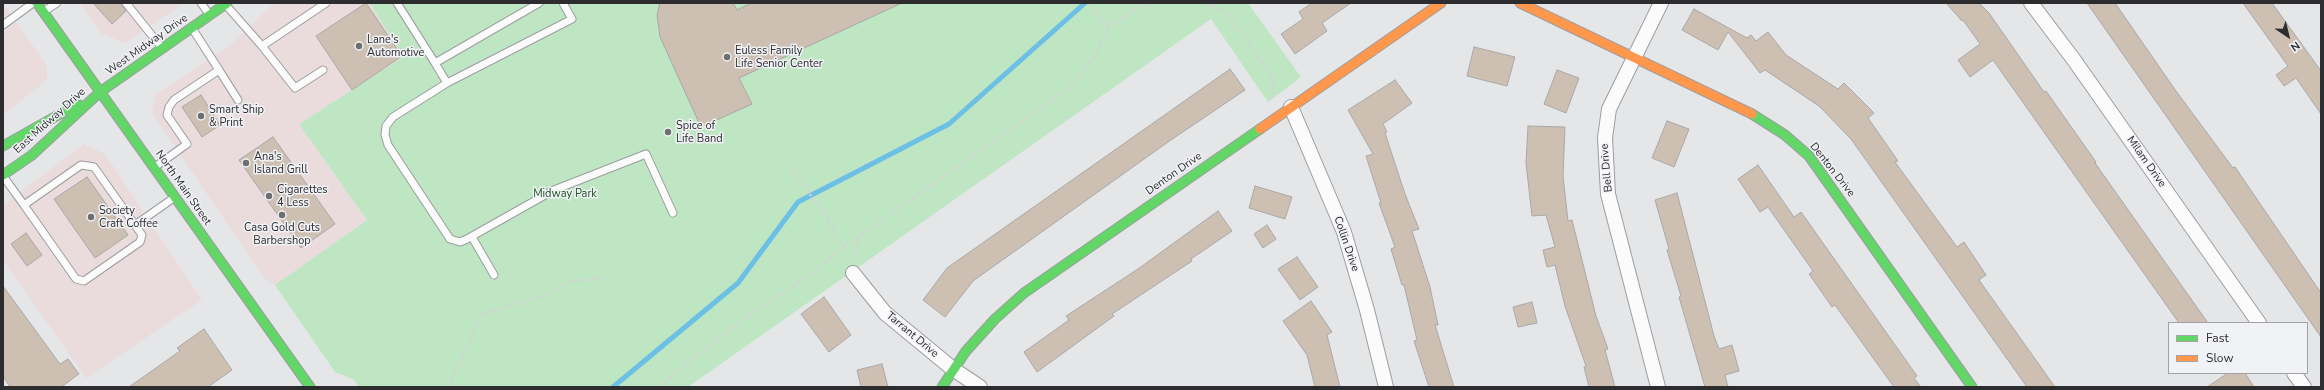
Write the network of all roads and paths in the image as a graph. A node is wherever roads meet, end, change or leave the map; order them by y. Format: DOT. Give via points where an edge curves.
graph roads {
  1 [pos="33,3"];
  2 [pos="37,3"];
  3 [pos="57,3"];
  4 [pos="126,3"];
  5 [pos="201,3"];
  6 [pos="326,3"];
  7 [pos="397,3"];
  8 [pos="539,3"];
  9 [pos="563,3"];
  10 [pos="1088,3"];
  11 [pos="1151,3"];
  12 [pos="1206,3"];
  13 [pos="1441,3"];
  14 [pos="1520,3"];
  15 [pos="1661,3"];
  16 [pos="2031,3"];
  17 [pos="226,4"];
  18 [pos="43,12"];
  19 [pos="210,15"];
  20 [pos="3,25"];
  21 [pos="1109,27"];
  22 [pos="192,28"];
  23 [pos="262,46"];
  24 [pos="163,48"];
  25 [pos="1634,57"];
  26 [pos="435,63"];
  27 [pos="219,70"];
  28 [pos="322,70"];
  29 [pos="447,83"];
  30 [pos="100,92"];
  31 [pos="238,100"];
  32 [pos="1291,106"];
  33 [pos="1278,116"];
  34 [pos="3,146"];
  35 [pos="789,165"];
  36 [pos="154,167"];
  37 [pos="3,176"];
  38 [pos="175,197"];
  39 [pos="24,205"];
  40 [pos="673,213"];
  41 [pos="135,225"];
  42 [pos="472,237"];
  43 [pos="858,238"];
  44 [pos="844,247"];
  45 [pos="853,273"];
  46 [pos="494,274"];
  47 [pos="602,278"];
  48 [pos="2258,322"];
  49 [pos="953,369"];
  50 [pos="2295,374"];
  51 [pos="310,387"];
  52 [pos="454,387"];
  53 [pos="658,387"];
  54 [pos="942,387"];
  55 [pos="980,387"];
  56 [pos="1386,387"];
  57 [pos="1658,387"];
  58 [pos="1972,387"];
  59 [pos="2304,387"];
  1 -- 20 [label="lane"];
  2 -- 18 [label="street, North Main Street"];
  3 -- 18 [label="lane"];
  4 -- 24 [label="lane"];
  5 -- 19 [label="lane"];
  6 -- 23 [label="lane"];
  7 -- 26 [label="lane"];
  8 -- 26 [label="lane"];
  9 -- 29 [label="lane" via="572,19"];
  10 -- 21 [label="path"];
  11 -- 21 [label="path" via="1131,12"];
  12 -- 33 [label="path" via="1226,12 1272,76 1273,101"];
  13 -- 32 [label="street, Denton Drive"];
  14 -- 25 [label="street, Denton Drive"];
  15 -- 25 [label="street, Bell Drive"];
  16 -- 48 [label="street, Milam Drive"];
  17 -- 19 [label="street, West Midway Drive"];
  17 -- 23 [label="lane"];
  18 -- 30 [label="street, North Main Street"];
  19 -- 22 [label="street, West Midway Drive"];
  21 -- 43 [label="path" via="1094,59 1068,89"];
  22 -- 24 [label="street, West Midway Drive"];
  22 -- 27 [label="lane"];
  23 -- 28 [label="lane" via="295,88"];
  24 -- 30 [label="street, West Midway Drive"];
  25 -- 57 [label="street, Bell Drive" via="1609,109 1605,138 1608,194"];
  25 -- 58 [label="street, Denton Drive" via="1760,118 1809,156"];
  26 -- 29 [label="lane"];
  27 -- 31 [label="lane"];
  27 -- 36 [label="lane" via="174,100 169,107 167,115 187,144"];
  29 -- 42 [label="lane" via="393,117 386,126 385,135 388,145 450,239 460,242"];
  30 -- 34 [label="street, East Midway Drive"];
  30 -- 36 [label="street, North Main Street"];
  30 -- 37 [label="street, East Midway Drive" via="32,155"];
  32 -- 33 [label="street, Denton Drive"];
  32 -- 56 [label="street, Collin Drive" via="1344,232"];
  33 -- 49 [label="street, Denton Drive" via="1024,293 966,350"];
  35 -- 44 [label="path"];
  36 -- 38 [label="street, North Main Street"];
  37 -- 39 [label="lane"];
  38 -- 41 [label="lane"];
  38 -- 51 [label="street, North Main Street"];
  39 -- 41 [label="lane" via="81,165 94,167"];
  39 -- 41 [label="lane" via="76,279 84,281 140,242 142,235"];
  40 -- 42 [label="lane" via="646,154 554,190"];
  42 -- 46 [label="lane"];
  43 -- 44 [label="path"];
  43 -- 45 [label="path"];
  44 -- 53 [label="path" via="807,277 745,318"];
  45 -- 49 [label="street, Tarrant Drive" via="885,312"];
  47 -- 52 [label="path" via="568,282 546,295 482,314 452,379"];
  49 -- 54 [label="street, Denton Drive"];
  49 -- 55 [label="street, Tarrant Drive"];
  50 -- 59 [label="street"];
}
